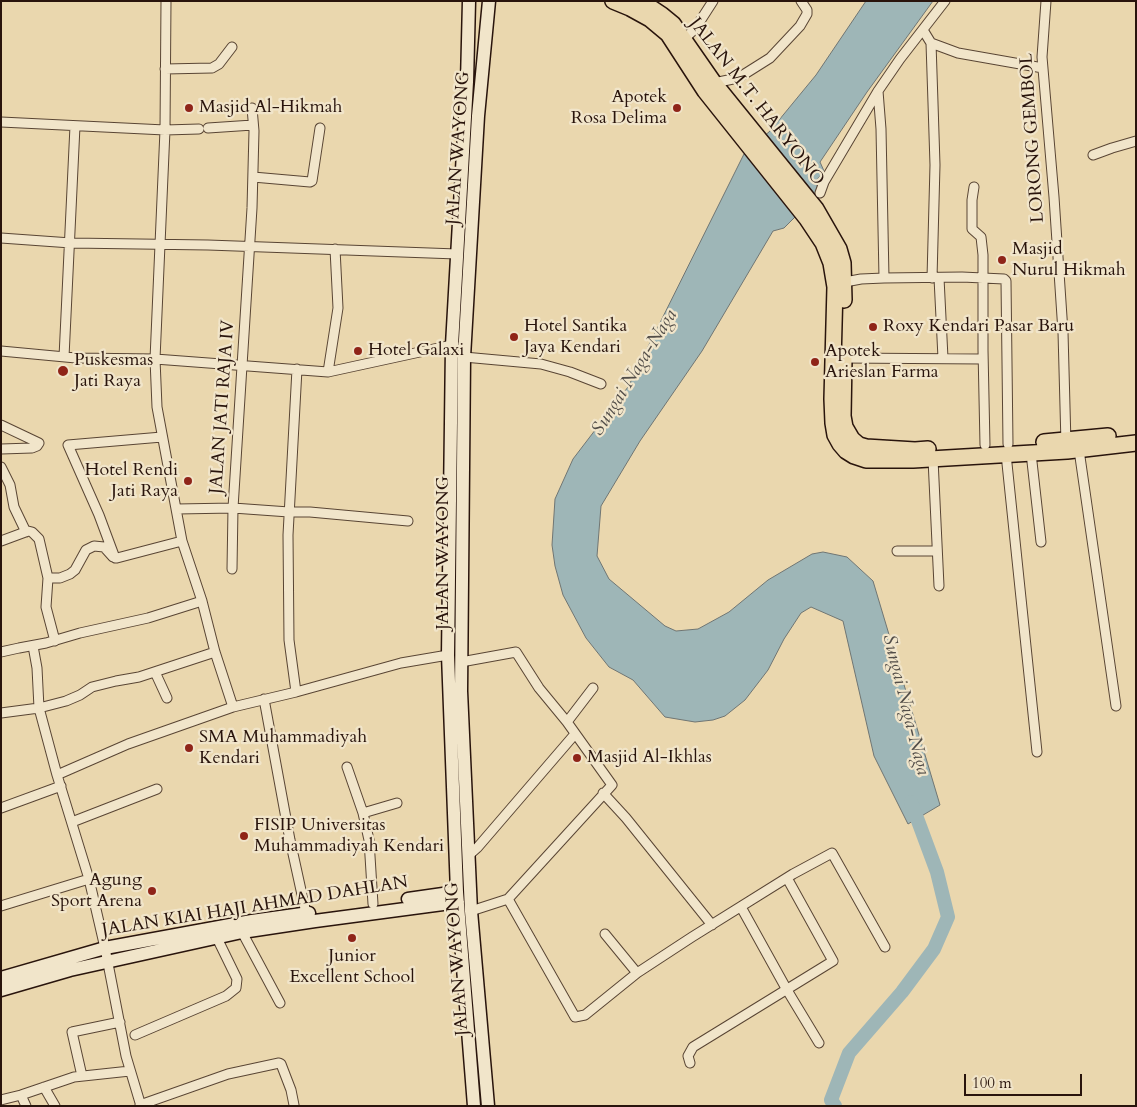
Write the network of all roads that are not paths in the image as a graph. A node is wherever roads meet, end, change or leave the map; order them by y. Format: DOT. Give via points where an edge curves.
graph roads {
  1 [pos="166,1"];
  2 [pos="469,1"];
  3 [pos="490,1"];
  4 [pos="613,1"];
  5 [pos="641,1"];
  6 [pos="713,1"];
  7 [pos="801,1"];
  8 [pos="945,1"];
  9 [pos="1046,1"];
  10 [pos="923,30"];
  11 [pos="684,39"];
  12 [pos="931,43"];
  13 [pos="232,47"];
  14 [pos="1043,68"];
  15 [pos="165,69"];
  16 [pos="714,83"];
  17 [pos="878,91"];
  18 [pos="252,108"];
  19 [pos="1,122"];
  20 [pos="253,125"];
  21 [pos="75,126"];
  22 [pos="320,128"];
  23 [pos="165,130"];
  24 [pos="752,140"];
  25 [pos="1136,142"];
  26 [pos="1093,155"];
  27 [pos="253,177"];
  28 [pos="974,187"];
  29 [pos="820,193"];
  30 [pos="812,214"];
  31 [pos="1,238"];
  32 [pos="71,243"];
  33 [pos="160,244"];
  34 [pos="249,247"];
  35 [pos="335,249"];
  36 [pos="457,254"];
  37 [pos="884,278"];
  38 [pos="935,278"];
  39 [pos="984,278"];
  40 [pos="845,282"];
  41 [pos="452,345"];
  42 [pos="1,351"];
  43 [pos="64,357"];
  44 [pos="464,357"];
  45 [pos="839,358"];
  46 [pos="943,358"];
  47 [pos="155,359"];
  48 [pos="983,359"];
  49 [pos="242,366"];
  50 [pos="296,369"];
  51 [pos="328,372"];
  52 [pos="601,384"];
  53 [pos="1,425"];
  54 [pos="1136,433"];
  55 [pos="162,437"];
  56 [pos="1136,443"];
  57 [pos="985,445"];
  58 [pos="1070,447"];
  59 [pos="1,449"];
  60 [pos="1007,449"];
  61 [pos="1031,453"];
  62 [pos="933,459"];
  63 [pos="1,467"];
  64 [pos="233,508"];
  65 [pos="177,509"];
  66 [pos="289,512"];
  67 [pos="408,521"];
  68 [pos="26,532"];
  69 [pos="1,541"];
  70 [pos="182,541"];
  71 [pos="1041,542"];
  72 [pos="897,550"];
  73 [pos="937,551"];
  74 [pos="115,558"];
  75 [pos="232,569"];
  76 [pos="48,578"];
  77 [pos="939,586"];
  78 [pos="202,601"];
  79 [pos="55,641"];
  80 [pos="34,646"];
  81 [pos="1,652"];
  82 [pos="215,652"];
  83 [pos="448,655"];
  84 [pos="461,662"];
  85 [pos="155,672"];
  86 [pos="593,688"];
  87 [pos="296,692"];
  88 [pos="167,698"];
  89 [pos="264,699"];
  90 [pos="1116,706"];
  91 [pos="233,707"];
  92 [pos="39,708"];
  93 [pos="1,713"];
  94 [pos="567,722"];
  95 [pos="575,734"];
  96 [pos="1037,752"];
  97 [pos="347,767"];
  98 [pos="57,775"];
  99 [pos="61,786"];
  100 [pos="157,789"];
  101 [pos="603,793"];
  102 [pos="397,803"];
  103 [pos="1,808"];
  104 [pos="363,813"];
  105 [pos="72,822"];
  106 [pos="468,856"];
  107 [pos="787,878"];
  108 [pos="89,879"];
  109 [pos="454,897"];
  110 [pos="508,899"];
  111 [pos="373,904"];
  112 [pos="1,906"];
  113 [pos="741,907"];
  114 [pos="471,911"];
  115 [pos="306,913"];
  116 [pos="712,924"];
  117 [pos="242,932"];
  118 [pos="605,934"];
  119 [pos="217,938"];
  120 [pos="105,948"];
  121 [pos="885,948"];
  122 [pos="108,961"];
  123 [pos="637,973"];
  124 [pos="1,978"];
  125 [pos="1,990"];
  126 [pos="787,990"];
  127 [pos="280,1003"];
  128 [pos="120,1022"];
  129 [pos="135,1035"];
  130 [pos="819,1043"];
  131 [pos="690,1063"];
  132 [pos="485,1068"];
  133 [pos="471,1070"];
  134 [pos="130,1071"];
  135 [pos="82,1076"];
  136 [pos="44,1087"];
  137 [pos="22,1095"];
  138 [pos="1,1100"];
  139 [pos="294,1104"];
  140 [pos="141,1105"];
  141 [pos="26,1106"];
  142 [pos="55,1106"];
  143 [pos="474,1106"];
  144 [pos="488,1106"];
  1 -- 15 [label="street"];
  2 -- 36 [label="main road, JALAN WAYONG"];
  3 -- 44 [label="main road, JALAN WAYONG" via="479,108"];
  4 -- 24 [label="highway, JALAN M.T. HARYONO" via="650,19 668,34 706,91"];
  5 -- 11 [label="highway, JALAN M.T. HARYONO" via="662,14"];
  6 -- 11 [label="street" via="695,29"];
  7 -- 16 [label="street" via="807,14 770,58 743,76"];
  8 -- 10 [label="street"];
  9 -- 14 [label="street, LORONG GEMBOL"];
  10 -- 12 [label="street"];
  10 -- 17 [label="street"];
  11 -- 16 [label="highway, JALAN M.T. HARYONO"];
  12 -- 14 [label="street" via="958,53"];
  12 -- 38 [label="street"];
  13 -- 15 [label="street" via="212,68"];
  14 -- 58 [label="street, LORONG GEMBOL"];
  15 -- 23 [label="street"];
  16 -- 24 [label="highway, JALAN M.T. HARYONO"];
  17 -- 29 [label="street"];
  17 -- 37 [label="street"];
  18 -- 20 [label="street, JALAN JATI RAJA IV"];
  19 -- 21 [label="street"];
  20 -- 23 [label="street"];
  20 -- 27 [label="street, JALAN JATI RAJA IV"];
  21 -- 23 [label="street"];
  21 -- 32 [label="street"];
  22 -- 27 [label="street" via="312,181"];
  23 -- 33 [label="street"];
  24 -- 30 [label="highway, JALAN M.T. HARYONO"];
  25 -- 26 [label="street"];
  27 -- 34 [label="street, JALAN JATI RAJA IV"];
  28 -- 39 [label="street" via="972,228 981,237"];
  30 -- 40 [label="highway" via="839,249"];
  30 -- 45 [label="highway" via="831,264"];
  31 -- 32 [label="street"];
  32 -- 33 [label="street"];
  32 -- 43 [label="street"];
  33 -- 34 [label="street"];
  33 -- 47 [label="street"];
  34 -- 35 [label="street"];
  34 -- 49 [label="street, JALAN JATI RAJA IV"];
  35 -- 36 [label="street"];
  35 -- 51 [label="street" via="338,308"];
  36 -- 41 [label="main road, JALAN WAYONG"];
  37 -- 38 [label="street"];
  37 -- 40 [label="street"];
  38 -- 39 [label="street"];
  38 -- 46 [label="street"];
  39 -- 48 [label="street"];
  39 -- 60 [label="street" via="1001,277 1006,281"];
  40 -- 45 [label="highway"];
  41 -- 51 [label="street"];
  41 -- 83 [label="main road, JALAN WAYONG"];
  42 -- 43 [label="street"];
  43 -- 47 [label="street"];
  44 -- 52 [label="street" via="542,364"];
  44 -- 84 [label="main road, JALAN WAYONG"];
  45 -- 46 [label="street"];
  45 -- 57 [label="highway" via="845,427 858,445 915,450"];
  45 -- 62 [label="highway" via="832,399 833,423 835,435 846,451 866,460"];
  46 -- 48 [label="street"];
  47 -- 49 [label="street"];
  47 -- 55 [label="street"];
  48 -- 57 [label="street"];
  49 -- 50 [label="street"];
  49 -- 64 [label="street, JALAN JATI RAJA IV"];
  50 -- 51 [label="street"];
  50 -- 66 [label="street"];
  53 -- 59 [label="street" via="40,443 32,448"];
  54 -- 58 [label="highway"];
  55 -- 65 [label="street"];
  55 -- 74 [label="street" via="68,445"];
  56 -- 58 [label="highway"];
  57 -- 60 [label="highway"];
  58 -- 60 [label="highway"];
  58 -- 61 [label="highway"];
  58 -- 90 [label="street, LORONG GEMBOL"];
  60 -- 61 [label="highway"];
  60 -- 62 [label="highway"];
  60 -- 96 [label="street"];
  61 -- 71 [label="street"];
  62 -- 73 [label="street"];
  63 -- 68 [label="street"];
  64 -- 65 [label="street"];
  64 -- 66 [label="street"];
  64 -- 75 [label="street, JALAN JATI RAJA IV"];
  65 -- 70 [label="street"];
  66 -- 67 [label="street"];
  66 -- 87 [label="street" via="289,640"];
  68 -- 69 [label="street"];
  68 -- 76 [label="street" via="32,532 39,539"];
  70 -- 74 [label="street"];
  70 -- 78 [label="street"];
  72 -- 73 [label="street"];
  73 -- 77 [label="street"];
  74 -- 76 [label="street" via="104,547 94,546 86,550 70,574"];
  76 -- 79 [label="street" via="46,607"];
  78 -- 79 [label="street"];
  78 -- 82 [label="street"];
  79 -- 80 [label="street"];
  80 -- 81 [label="street"];
  80 -- 92 [label="street"];
  82 -- 85 [label="street"];
  82 -- 91 [label="street"];
  83 -- 87 [label="street" via="402,662"];
  83 -- 109 [label="main road, JALAN WAYONG"];
  84 -- 94 [label="street" via="516,652 539,688"];
  84 -- 106 [label="main road, JALAN WAYONG"];
  85 -- 88 [label="street"];
  85 -- 92 [label="street" via="92,687 73,698"];
  86 -- 94 [label="street"];
  87 -- 89 [label="street"];
  89 -- 91 [label="street"];
  89 -- 115 [label="street"];
  91 -- 98 [label="street" via="128,744"];
  92 -- 93 [label="street"];
  92 -- 98 [label="street"];
  94 -- 95 [label="street"];
  95 -- 101 [label="street" via="612,785"];
  95 -- 106 [label="street"];
  97 -- 104 [label="street"];
  98 -- 99 [label="street"];
  99 -- 103 [label="street"];
  99 -- 105 [label="street"];
  100 -- 105 [label="street"];
  101 -- 110 [label="street"];
  101 -- 116 [label="street"];
  102 -- 104 [label="street"];
  104 -- 111 [label="street" via="371,854"];
  105 -- 108 [label="street"];
  106 -- 114 [label="main road, JALAN WAYONG"];
  107 -- 113 [label="street"];
  107 -- 121 [label="street" via="833,853"];
  107 -- 126 [label="street" via="833,961"];
  108 -- 112 [label="street"];
  108 -- 120 [label="street"];
  109 -- 111 [label="main road, JALAN KIAI HAJI AHMAD DAHLAN"];
  109 -- 117 [label="main road, JALAN KIAI HAJI AHMAD DAHLAN"];
  109 -- 133 [label="main road, JALAN WAYONG"];
  110 -- 114 [label="street"];
  110 -- 123 [label="street" via="574,1017 585,1015"];
  111 -- 115 [label="main road, JALAN KIAI HAJI AHMAD DAHLAN"];
  113 -- 116 [label="street"];
  113 -- 126 [label="street"];
  114 -- 132 [label="main road, JALAN WAYONG"];
  115 -- 120 [label="main road, JALAN KIAI HAJI AHMAD DAHLAN"];
  116 -- 123 [label="street"];
  117 -- 119 [label="main road, JALAN KIAI HAJI AHMAD DAHLAN"];
  117 -- 127 [label="street"];
  118 -- 123 [label="street"];
  119 -- 122 [label="main road, JALAN KIAI HAJI AHMAD DAHLAN"];
  119 -- 129 [label="street" via="238,979 236,988 226,996"];
  120 -- 122 [label="street"];
  120 -- 124 [label="main road, JALAN KIAI HAJI AHMAD DAHLAN"];
  122 -- 125 [label="main road, JALAN KIAI HAJI AHMAD DAHLAN"];
  122 -- 128 [label="street"];
  126 -- 130 [label="street"];
  126 -- 131 [label="street" via="693,1048 688,1056"];
  128 -- 134 [label="street"];
  128 -- 135 [label="street" via="72,1032"];
  132 -- 133 [label="main road"];
  132 -- 144 [label="main road, JALAN WAYONG"];
  133 -- 143 [label="main road, JALAN WAYONG"];
  134 -- 135 [label="street"];
  134 -- 140 [label="street"];
  135 -- 136 [label="street"];
  136 -- 137 [label="street"];
  136 -- 142 [label="street"];
  137 -- 138 [label="street"];
  137 -- 141 [label="street"];
  139 -- 140 [label="street" via="281,1064 276,1063 228,1074"];
}
